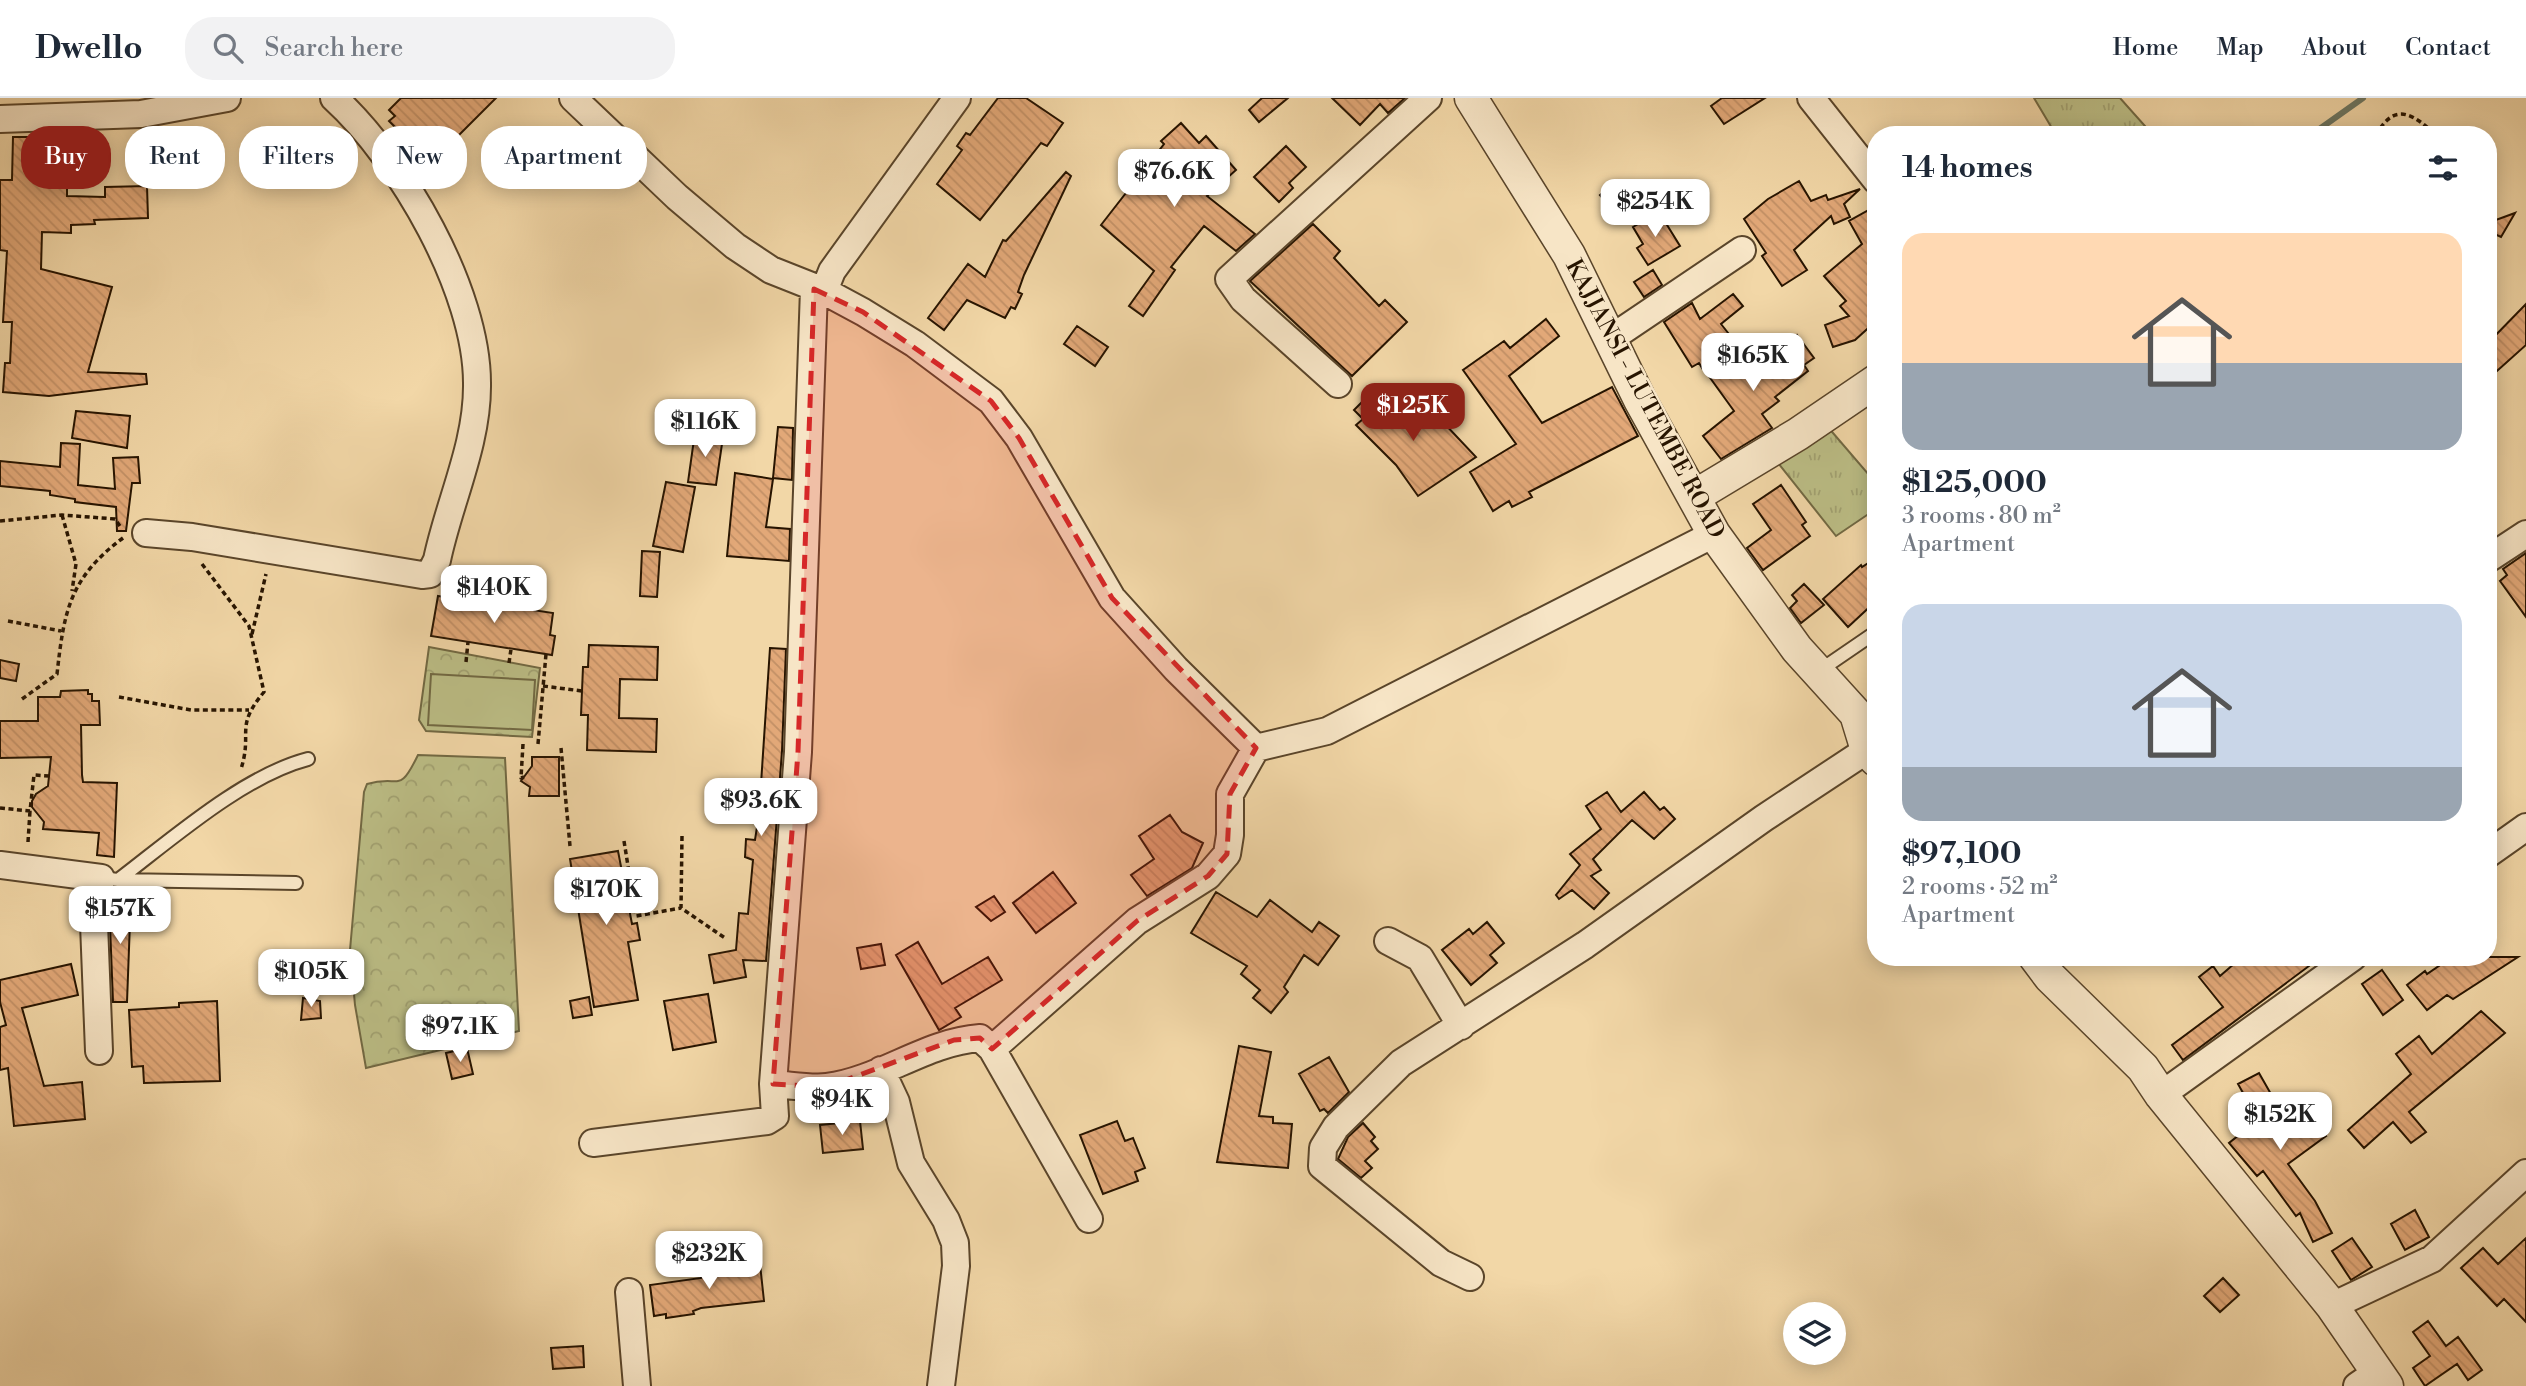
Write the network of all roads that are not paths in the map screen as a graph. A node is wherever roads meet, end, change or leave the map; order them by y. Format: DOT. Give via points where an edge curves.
graph roads {
  1 [pos="227,98"];
  2 [pos="334,98"];
  3 [pos="573,98"];
  4 [pos="957,98"];
  5 [pos="1428,98"];
  6 [pos="1471,98"];
  7 [pos="1811,98"];
  8 [pos="0,119"];
  9 [pos="1867,169"];
  10 [pos="1742,250"];
  11 [pos="819,290"];
  12 [pos="1610,339"];
  13 [pos="1338,384"];
  14 [pos="1867,387"];
  15 [pos="1695,496"];
  16 [pos="136,534"];
  17 [pos="1714,534"];
  18 [pos="2526,534"];
  19 [pos="2497,553"];
  20 [pos="1867,638"];
  21 [pos="1818,672"];
  22 [pos="1867,742"];
  23 [pos="1256,748"];
  24 [pos="1867,758"];
  25 [pos="308,759"];
  26 [pos="2526,827"];
  27 [pos="2497,848"];
  28 [pos="0,866"];
  29 [pos="110,879"];
  30 [pos="296,883"];
  31 [pos="1388,941"];
  32 [pos="2042,966"];
  33 [pos="2340,966"];
  34 [pos="1461,1026"];
  35 [pos="992,1049"];
  36 [pos="99,1051"];
  37 [pos="881,1070"];
  38 [pos="773,1084"];
  39 [pos="2161,1095"];
  40 [pos="593,1143"];
  41 [pos="2526,1173"];
  42 [pos="1089,1219"];
  43 [pos="1470,1277"];
  44 [pos="629,1292"];
  45 [pos="2332,1306"];
  46 [pos="2373,1382"];
  47 [pos="638,1386"];
  48 [pos="941,1386"];
  1 -- 8 [label="street" via="141,114"];
  2 -- 16 [label="street" via="390,165 439,243 461,291 473,344 477,384 472,430 430,574 179,536"];
  3 -- 11 [label="street" via="735,246 771,270"];
  4 -- 11 [label="street"];
  5 -- 13 [label="street" via="1230,279 1242,299"];
  6 -- 12 [label="street, KAJJANSI - LUTEMBE ROAD" via="1569,255"];
  7 -- 9 [label="street"];
  10 -- 12 [label="street"];
  11 -- 23 [label="street" via="915,344 991,401 1019,438 1112,598"];
  11 -- 38 [label="street" via="798,752"];
  12 -- 15 [label="street, KAJJANSI - LUTEMBE ROAD"];
  14 -- 15 [label="street"];
  15 -- 17 [label="street, KAJJANSI - LUTEMBE ROAD"];
  17 -- 21 [label="street, KAJJANSI - LUTEMBE ROAD"];
  17 -- 23 [label="street" via="1327,731"];
  18 -- 19 [label="street"];
  20 -- 21 [label="lane"];
  21 -- 22 [label="street, KAJJANSI - LUTEMBE ROAD" via="1856,714"];
  23 -- 35 [label="street" via="1230,794 1227,854 1208,876 1137,921"];
  24 -- 34 [label="street" via="1764,818"];
  25 -- 29 [label="lane" via="281,766 233,794"];
  26 -- 27 [label="street"];
  28 -- 29 [label="street"];
  29 -- 30 [label="lane"];
  29 -- 36 [label="street" via="94,923"];
  31 -- 34 [label="street" via="1420,958"];
  32 -- 39 [label="street" via="2143,1068"];
  33 -- 39 [label="street"];
  34 -- 43 [label="street" via="1401,1063 1332,1134 1320,1163 1441,1263"];
  35 -- 37 [label="street" via="980,1038 954,1040"];
  35 -- 42 [label="street"];
  37 -- 38 [label="street" via="827,1087"];
  37 -- 48 [label="street" via="896,1102 911,1163 955,1243"];
  38 -- 40 [label="street" via="775,1116 767,1121"];
  39 -- 45 [label="street"];
  41 -- 45 [label="street" via="2432,1258"];
  44 -- 47 [label="street"];
  45 -- 46 [label="street"];
}
